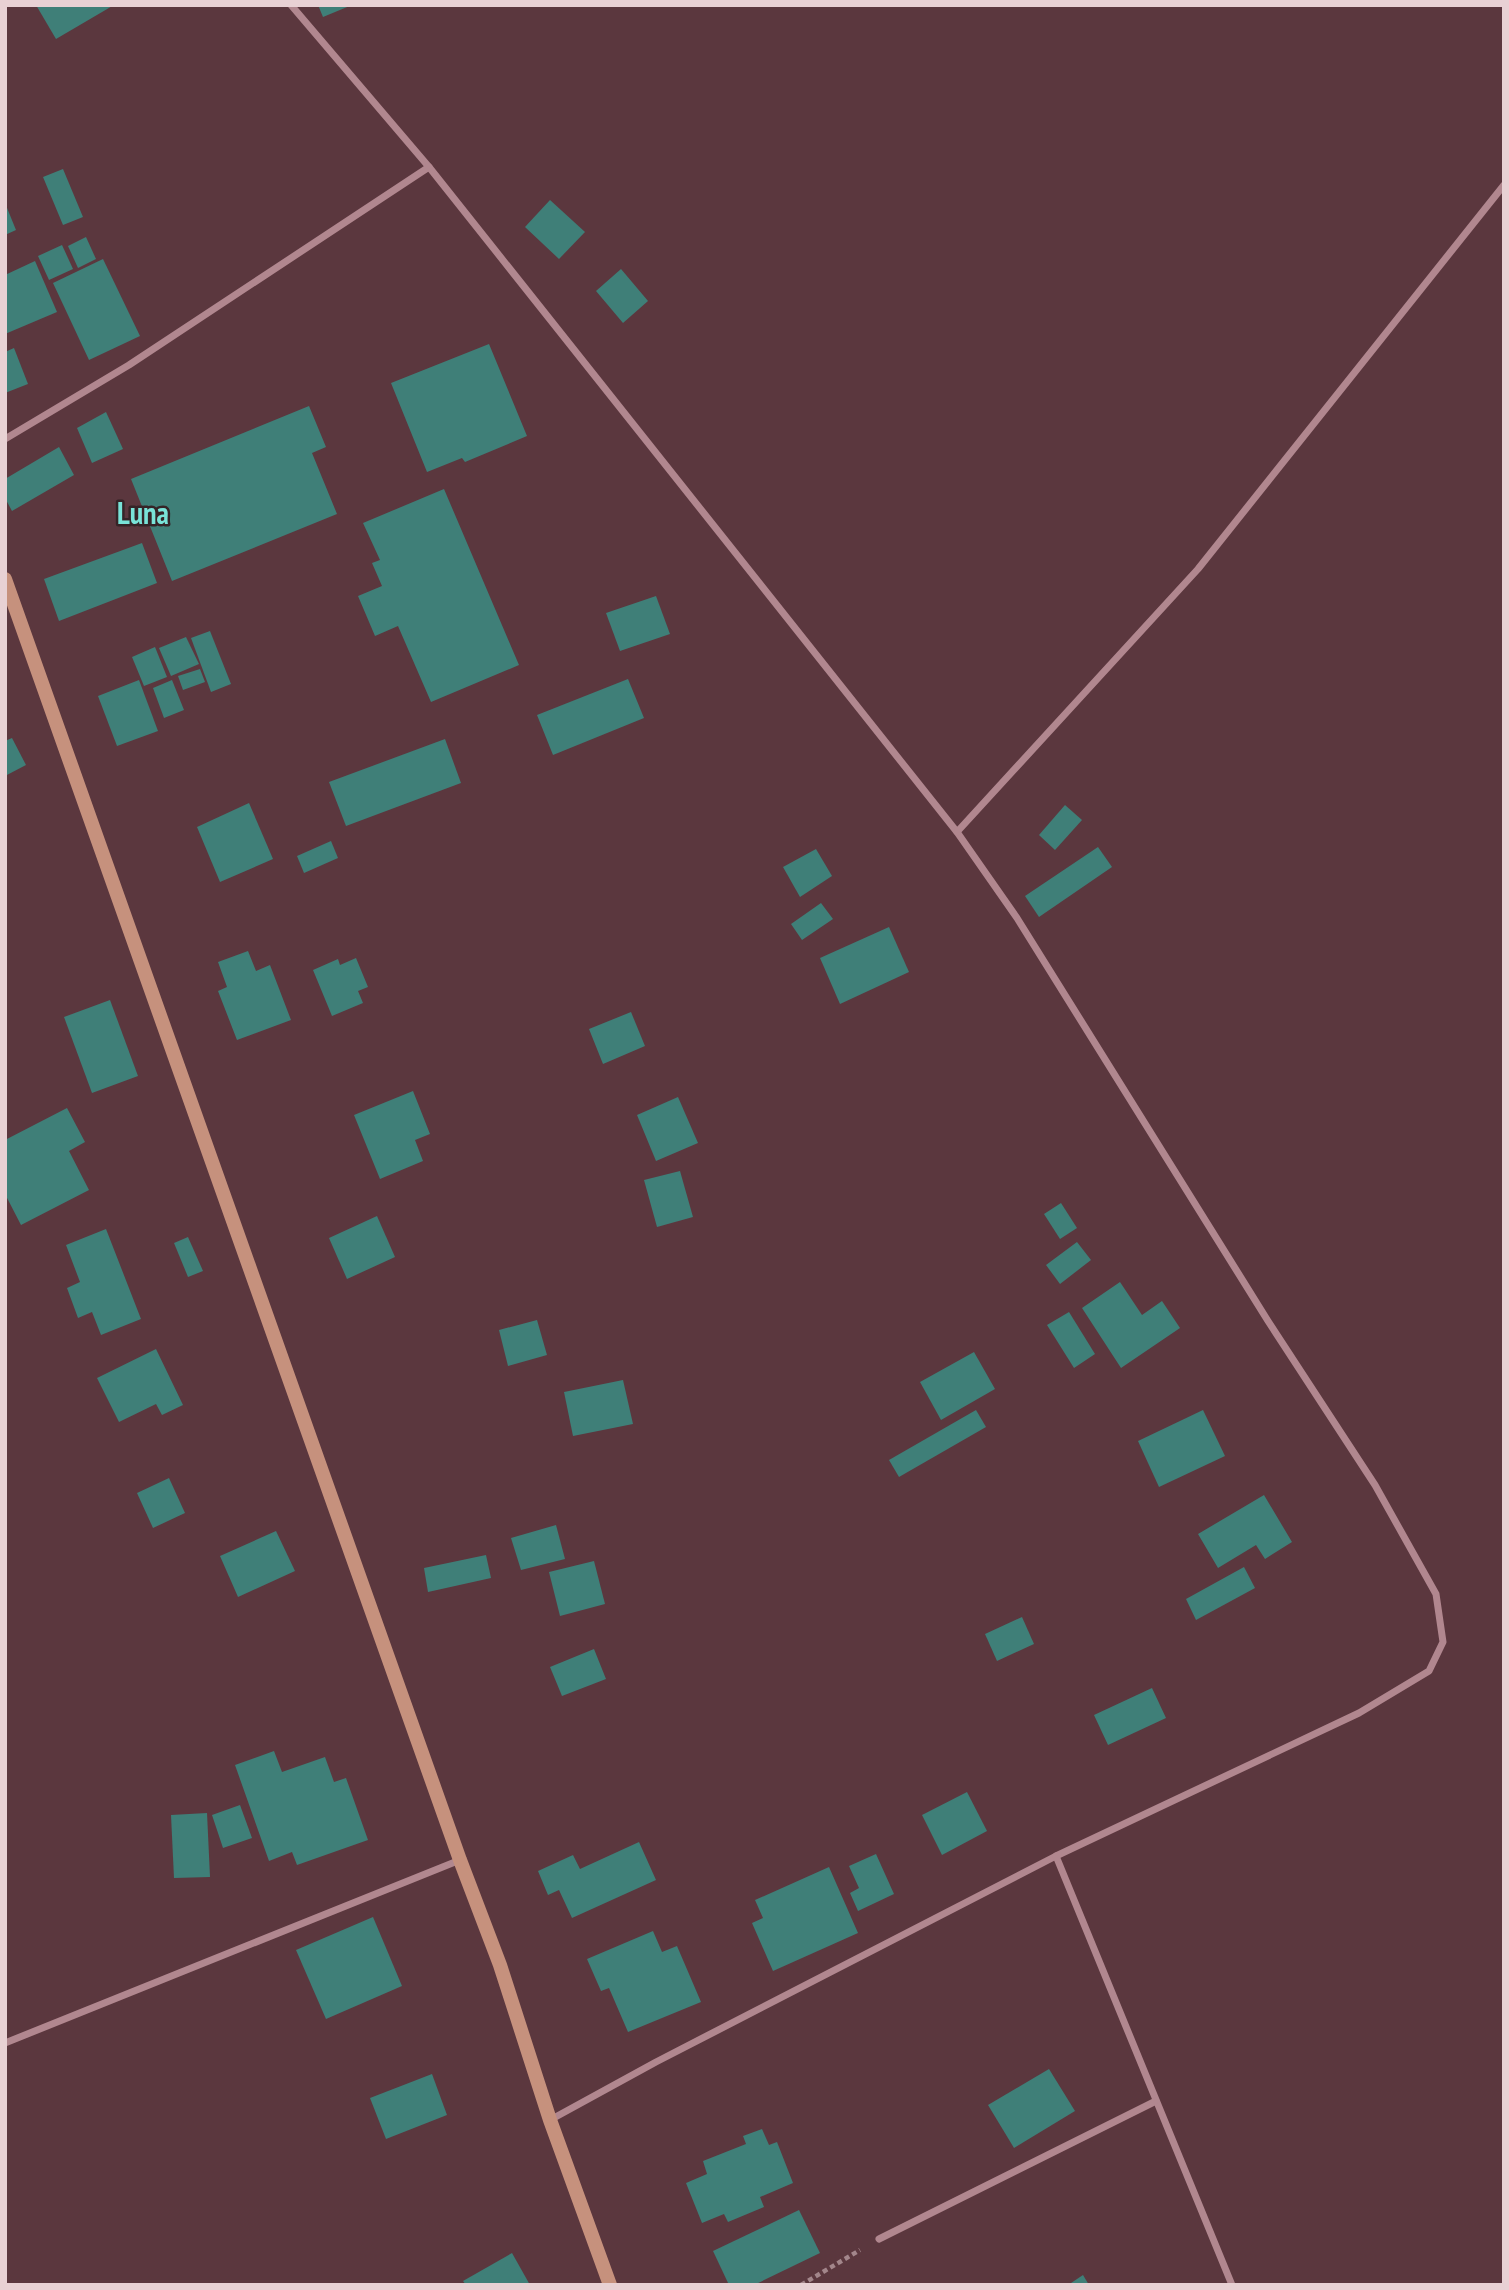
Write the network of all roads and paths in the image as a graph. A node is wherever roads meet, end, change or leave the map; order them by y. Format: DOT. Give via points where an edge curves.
graph roads {
  1 [pos="291,5"];
  2 [pos="429,167"];
  3 [pos="1504,185"];
  4 [pos="5,439"];
  5 [pos="5,579"];
  6 [pos="9,597"];
  7 [pos="957,832"];
  8 [pos="1056,1856"];
  9 [pos="460,1860"];
  10 [pos="5,2043"];
  11 [pos="1156,2101"];
  12 [pos="550,2120"];
  13 [pos="879,2239"];
  14 [pos="610,2285"];
  15 [pos="801,2285"];
  16 [pos="1232,2285"];
  1 -- 2 [label="street"];
  2 -- 4 [label="street" via="129,365"];
  2 -- 7 [label="street"];
  3 -- 7 [label="street" via="1198,569"];
  5 -- 6 [label="main road"];
  6 -- 9 [label="main road"];
  7 -- 8 [label="street" via="1017,918 1375,1485 1436,1594 1443,1642 1429,1671 1359,1713"];
  8 -- 11 [label="street"];
  8 -- 12 [label="street"];
  9 -- 10 [label="street"];
  9 -- 12 [label="main road"];
  11 -- 13 [label="street"];
  11 -- 16 [label="street"];
  12 -- 14 [label="main road"];
  13 -- 15 [label="path"];
}
